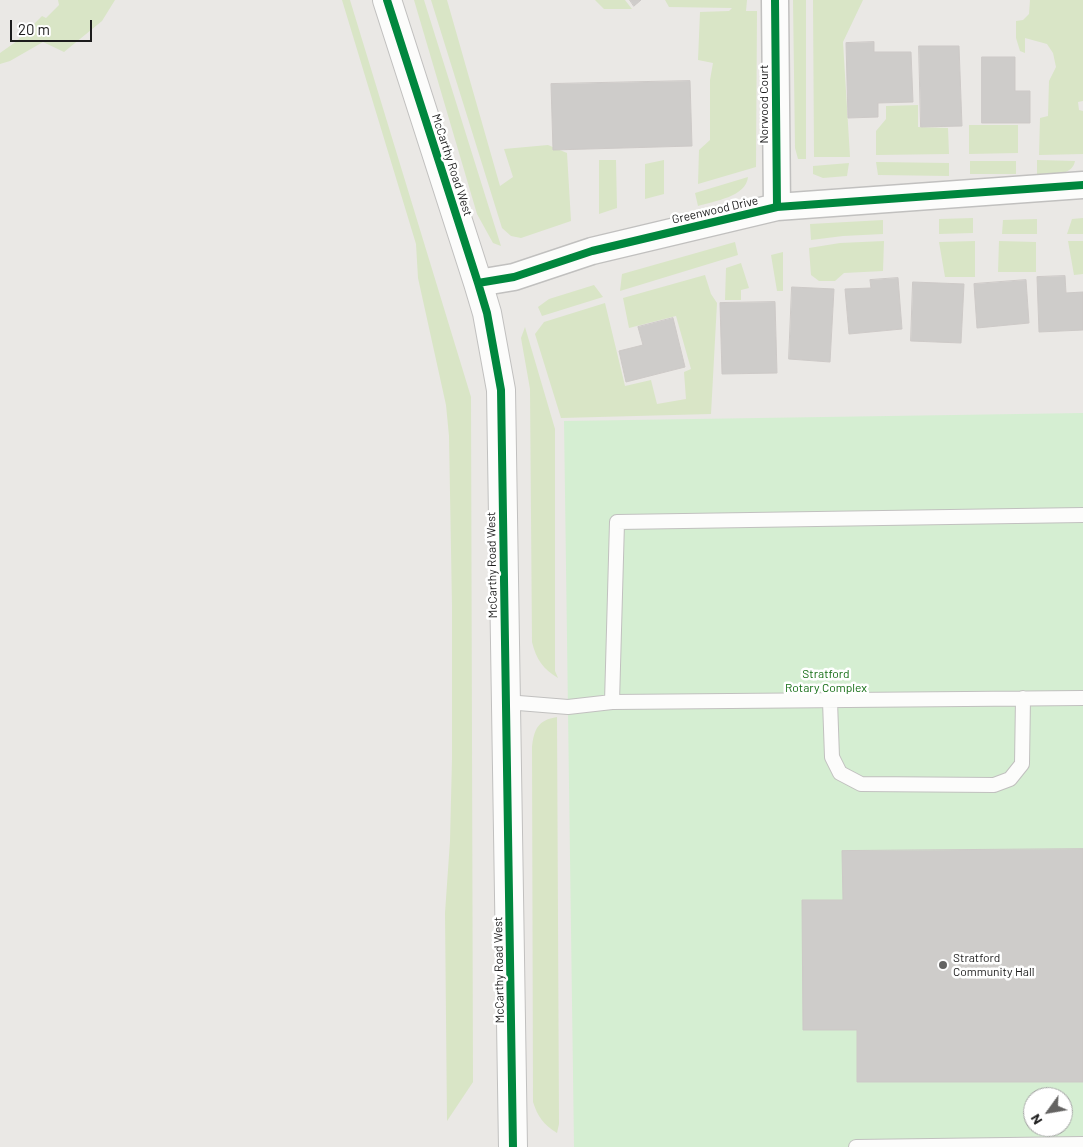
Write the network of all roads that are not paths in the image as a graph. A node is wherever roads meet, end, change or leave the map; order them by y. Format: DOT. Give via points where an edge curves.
graph roads {
  1 [pos="387,0"];
  2 [pos="775,0"];
  3 [pos="1083,185"];
  4 [pos="777,207"];
  5 [pos="478,283"];
  6 [pos="1083,515"];
  7 [pos="1023,698"];
  8 [pos="1083,698"];
  9 [pos="830,701"];
  10 [pos="506,702"];
  11 [pos="612,702"];
  12 [pos="1083,1144"];
  13 [pos="513,1147"];
  14 [pos="856,1147"];
  1 -- 5 [label="street, McCarthy Road West"];
  2 -- 4 [label="street, Norwood Court"];
  3 -- 4 [label="street, Greenwood Drive"];
  4 -- 5 [label="street, Greenwood Drive" via="592,250 514,277"];
  5 -- 10 [label="street, McCarthy Road West" via="501,390"];
  6 -- 11 [label="lane" via="617,522"];
  7 -- 8 [label="lane"];
  7 -- 9 [label="lane"];
  7 -- 9 [label="lane" via="1022,764 1010,779 994,785 861,784 840,774 832,757"];
  9 -- 11 [label="lane"];
  10 -- 11 [label="lane" via="568,708"];
  10 -- 13 [label="street, McCarthy Road West"];
  12 -- 14 [label="lane"];
}
